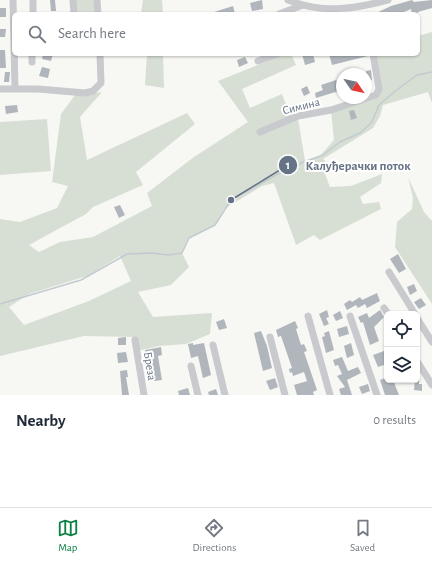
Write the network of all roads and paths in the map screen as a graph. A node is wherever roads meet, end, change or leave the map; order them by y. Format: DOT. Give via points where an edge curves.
graph roads {
  1 [pos="13,0"];
  2 [pos="32,0"];
  3 [pos="73,0"];
  4 [pos="96,0"];
  5 [pos="288,0"];
  6 [pos="388,0"];
  7 [pos="303,5"];
  8 [pos="365,10"];
  9 [pos="13,12"];
  10 [pos="33,12"];
  11 [pos="74,12"];
  12 [pos="98,12"];
  13 [pos="284,12"];
  14 [pos="14,56"];
  15 [pos="100,56"];
  16 [pos="272,56"];
  17 [pos="373,56"];
  18 [pos="258,61"];
  19 [pos="0,88"];
  20 [pos="15,88"];
  21 [pos="260,132"];
  22 [pos="389,272"];
  23 [pos="413,311"];
  24 [pos="308,316"];
  25 [pos="350,316"];
  26 [pos="420,323"];
  27 [pos="270,337"];
  28 [pos="135,340"];
  29 [pos="432,342"];
  30 [pos="213,345"];
  31 [pos="420,365"];
  32 [pos="191,366"];
  33 [pos="432,385"];
  34 [pos="144,395"];
  35 [pos="198,395"];
  36 [pos="225,395"];
  37 [pos="285,395"];
  38 [pos="330,395"];
  39 [pos="377,395"];
  1 -- 9 [label="street"];
  2 -- 10 [label="street"];
  3 -- 11 [label="street"];
  4 -- 12 [label="street"];
  5 -- 7 [label="street"];
  6 -- 8 [label="street"];
  7 -- 8 [label="street" via="335,10"];
  7 -- 13 [label="street"];
  14 -- 20 [label="street"];
  15 -- 20 [label="street" via="100,83 93,91"];
  16 -- 18 [label="street"];
  17 -- 21 [label="street, Симина" via="379,89 376,95 331,110 298,116"];
  19 -- 20 [label="street"];
  22 -- 23 [label="street"];
  24 -- 38 [label="street"];
  25 -- 39 [label="street"];
  26 -- 29 [label="street"];
  27 -- 37 [label="street"];
  28 -- 34 [label="street, Бреза"];
  30 -- 36 [label="street"];
  31 -- 33 [label="street"];
  32 -- 35 [label="street"];
}
